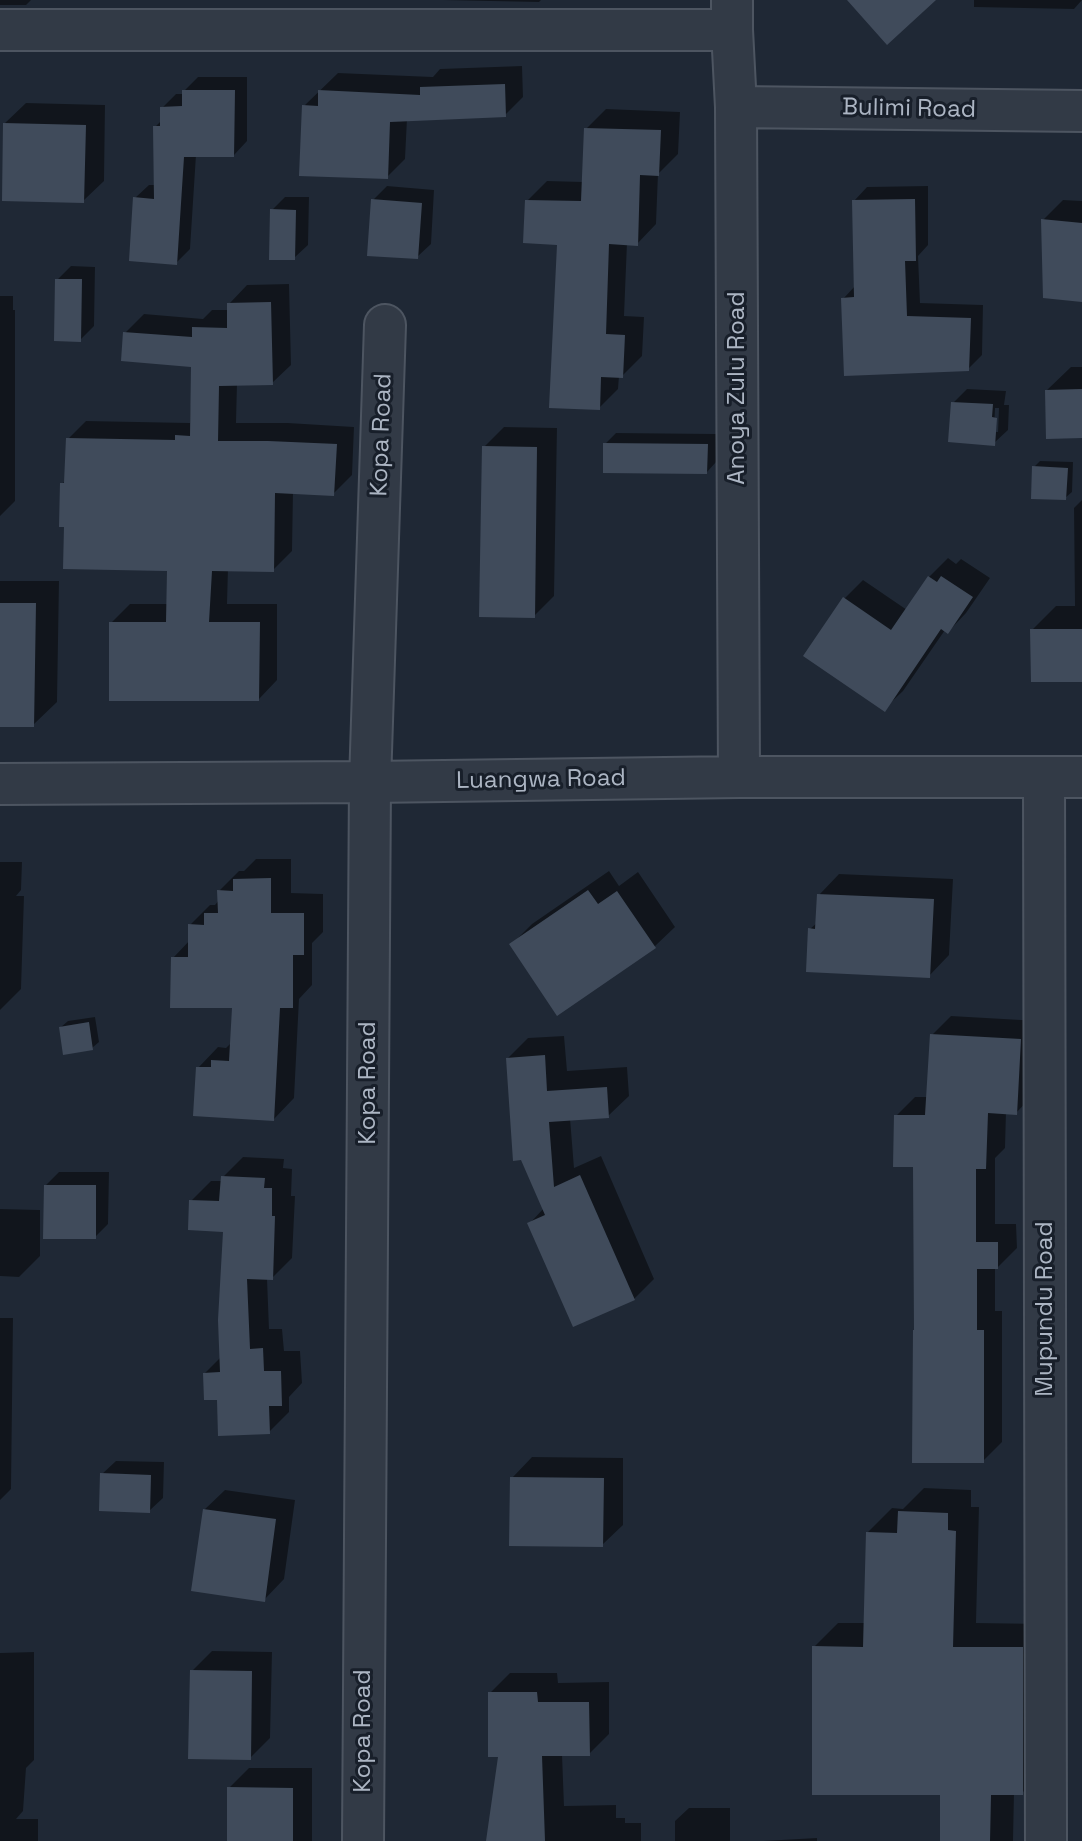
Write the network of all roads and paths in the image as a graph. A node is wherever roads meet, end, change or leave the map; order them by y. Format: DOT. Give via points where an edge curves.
graph roads {
  1 [pos="732,15"];
  2 [pos="0,30"];
  3 [pos="736,107"];
  4 [pos="1082,111"];
  5 [pos="385,325"];
  6 [pos="739,777"];
  7 [pos="1063,777"];
  8 [pos="370,782"];
  9 [pos="0,784"];
  10 [pos="363,1841"];
  11 [pos="1046,1841"];
  1 -- 2 [label="street"];
  1 -- 3 [label="street, Anoya Zulu Road"];
  3 -- 4 [label="street, Bulimi Road"];
  3 -- 6 [label="street, Anoya Zulu Road"];
  5 -- 8 [label="street, Kopa Road"];
  6 -- 7 [label="street, Luangwa Road"];
  6 -- 8 [label="street, Luangwa Road"];
  7 -- 11 [label="street, Mupundu Road"];
  8 -- 9 [label="street, Luangwa Road"];
  8 -- 10 [label="street, Kopa Road"];
}
